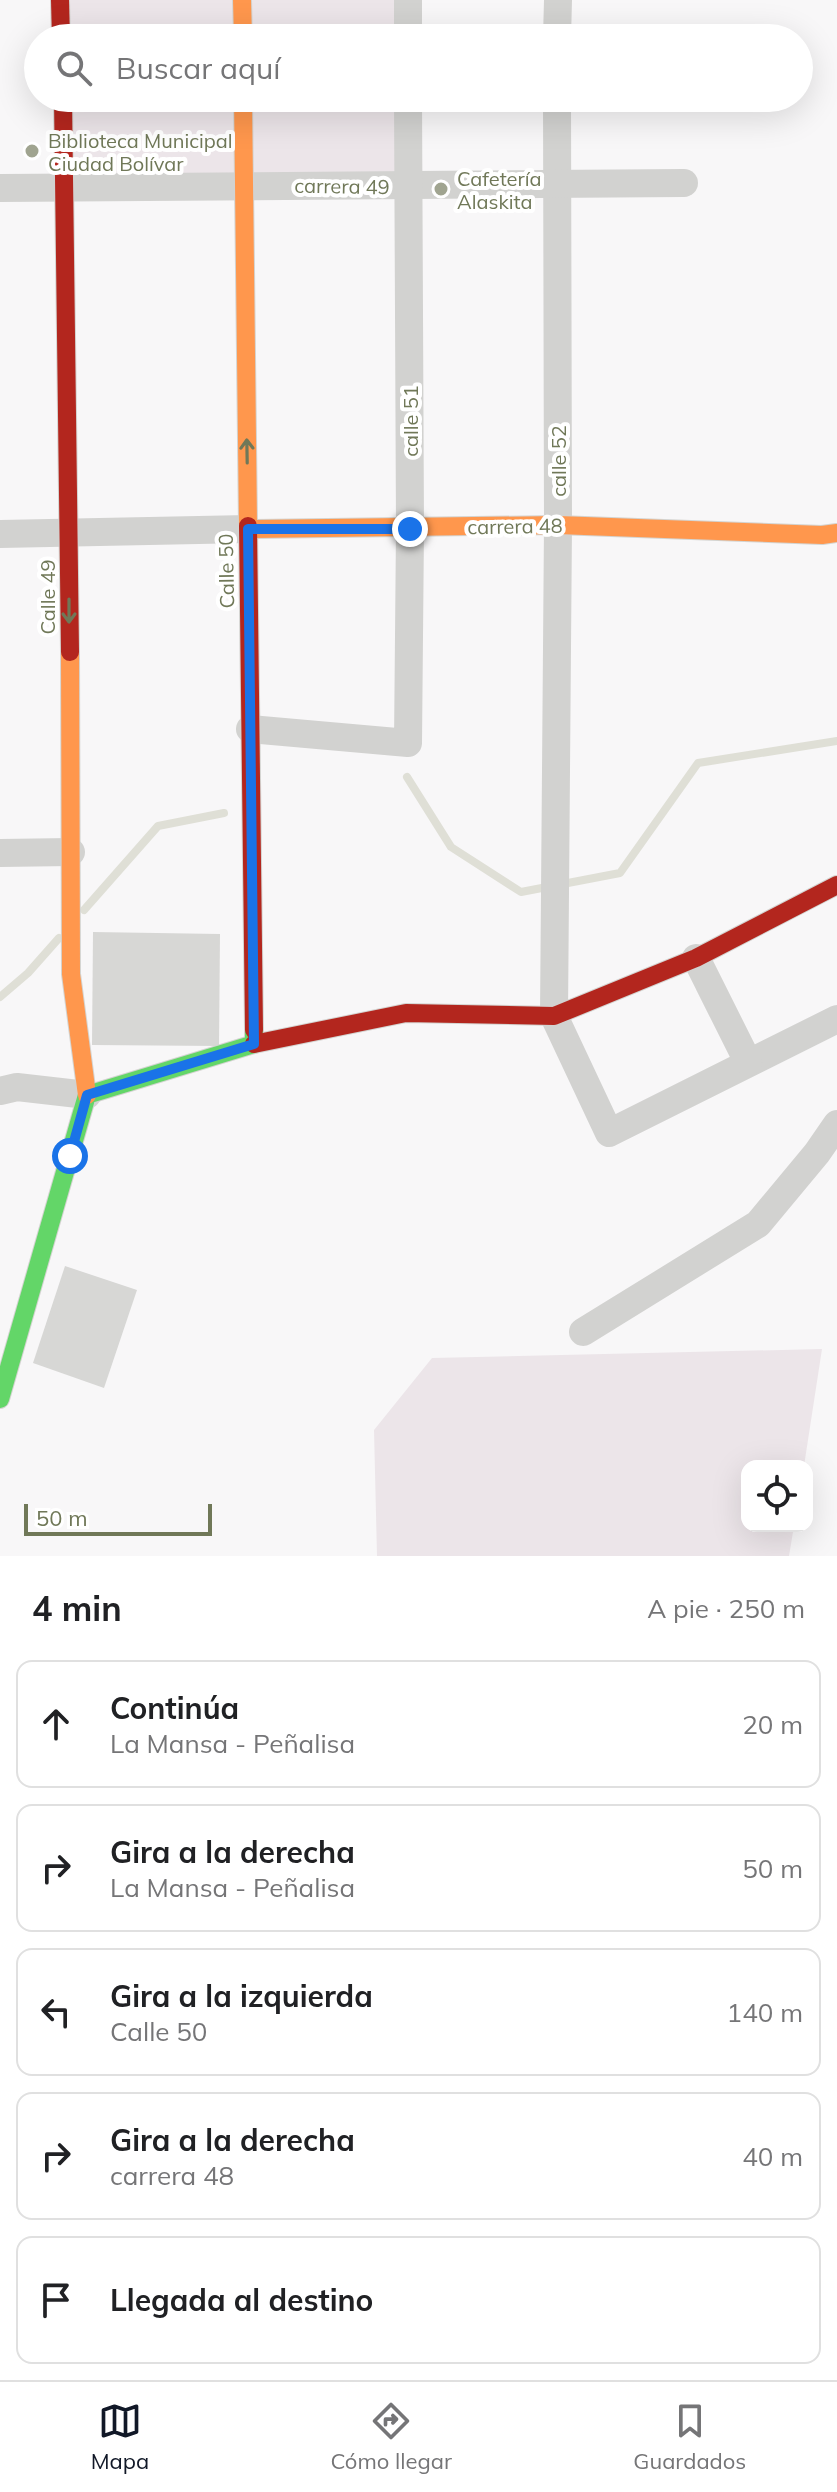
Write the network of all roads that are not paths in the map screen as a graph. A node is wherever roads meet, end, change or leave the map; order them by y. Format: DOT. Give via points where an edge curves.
graph roads {
  1 [pos="60,0"];
  2 [pos="242,0"];
  3 [pos="408,0"];
  4 [pos="558,0"];
  5 [pos="61,24"];
  6 [pos="243,24"];
  7 [pos="408,24"];
  8 [pos="557,24"];
  9 [pos="63,112"];
  10 [pos="243,112"];
  11 [pos="408,112"];
  12 [pos="557,112"];
  13 [pos="684,183"];
  14 [pos="244,184"];
  15 [pos="557,184"];
  16 [pos="65,187"];
  17 [pos="408,187"];
  18 [pos="0,188"];
  19 [pos="558,525"];
  20 [pos="248,529"];
  21 [pos="410,529"];
  22 [pos="69,533"];
  23 [pos="837,533"];
  24 [pos="0,534"];
  25 [pos="250,729"];
  26 [pos="71,852"];
  27 [pos="0,853"];
  28 [pos="836,887"];
  29 [pos="696,958"];
  30 [pos="554,1016"];
  31 [pos="837,1019"];
  32 [pos="254,1044"];
  33 [pos="748,1062"];
  34 [pos="0,1091"];
  35 [pos="87,1095"];
  36 [pos="837,1124"];
  37 [pos="583,1332"];
  38 [pos="0,1399"];
  1 -- 5 [label="street"];
  2 -- 6 [label="street"];
  3 -- 7 [label="street"];
  4 -- 8 [label="street"];
  9 -- 16 [label="street, Calle 49"];
  10 -- 14 [label="street, Calle 50"];
  11 -- 17 [label="street, calle 51"];
  12 -- 15 [label="street, calle 52"];
  13 -- 15 [label="street, carrera 49"];
  14 -- 16 [label="street, carrera 49"];
  14 -- 17 [label="street, carrera 49"];
  20 -- 14 [label="street, Calle 50, one-way"];
  15 -- 17 [label="street, carrera 49"];
  15 -- 19 [label="street, calle 52"];
  16 -- 18 [label="street, carrera 49"];
  16 -- 22 [label="street, Calle 49"];
  17 -- 21 [label="street, calle 51"];
  19 -- 21 [label="street, carrera 48"];
  19 -- 23 [label="street, carrera 48"];
  19 -- 30 [label="street, calle 52"];
  20 -- 21 [label="street, carrera 48"];
  20 -- 22 [label="street, carrera 48"];
  20 -- 25 [label="street, Calle 50"];
  21 -- 25 [label="street, calle 51" via="408,743"];
  22 -- 24 [label="street, carrera 48"];
  22 -- 26 [label="street, Calle 49, one-way"];
  25 -- 32 [label="street, Calle 50"];
  26 -- 27 [label="street"];
  26 -- 35 [label="street, Calle 49" via="71,974"];
  28 -- 29 [label="street"];
  29 -- 30 [label="street"];
  29 -- 33 [label="street"];
  30 -- 32 [label="street" via="406,1013"];
  30 -- 33 [label="street" via="609,1133"];
  31 -- 33 [label="street"];
  32 -- 35 [label="street"];
  34 -- 35 [label="street" via="17,1087"];
  35 -- 38 [label="street"];
  36 -- 37 [label="street" via="758,1224"];
}
